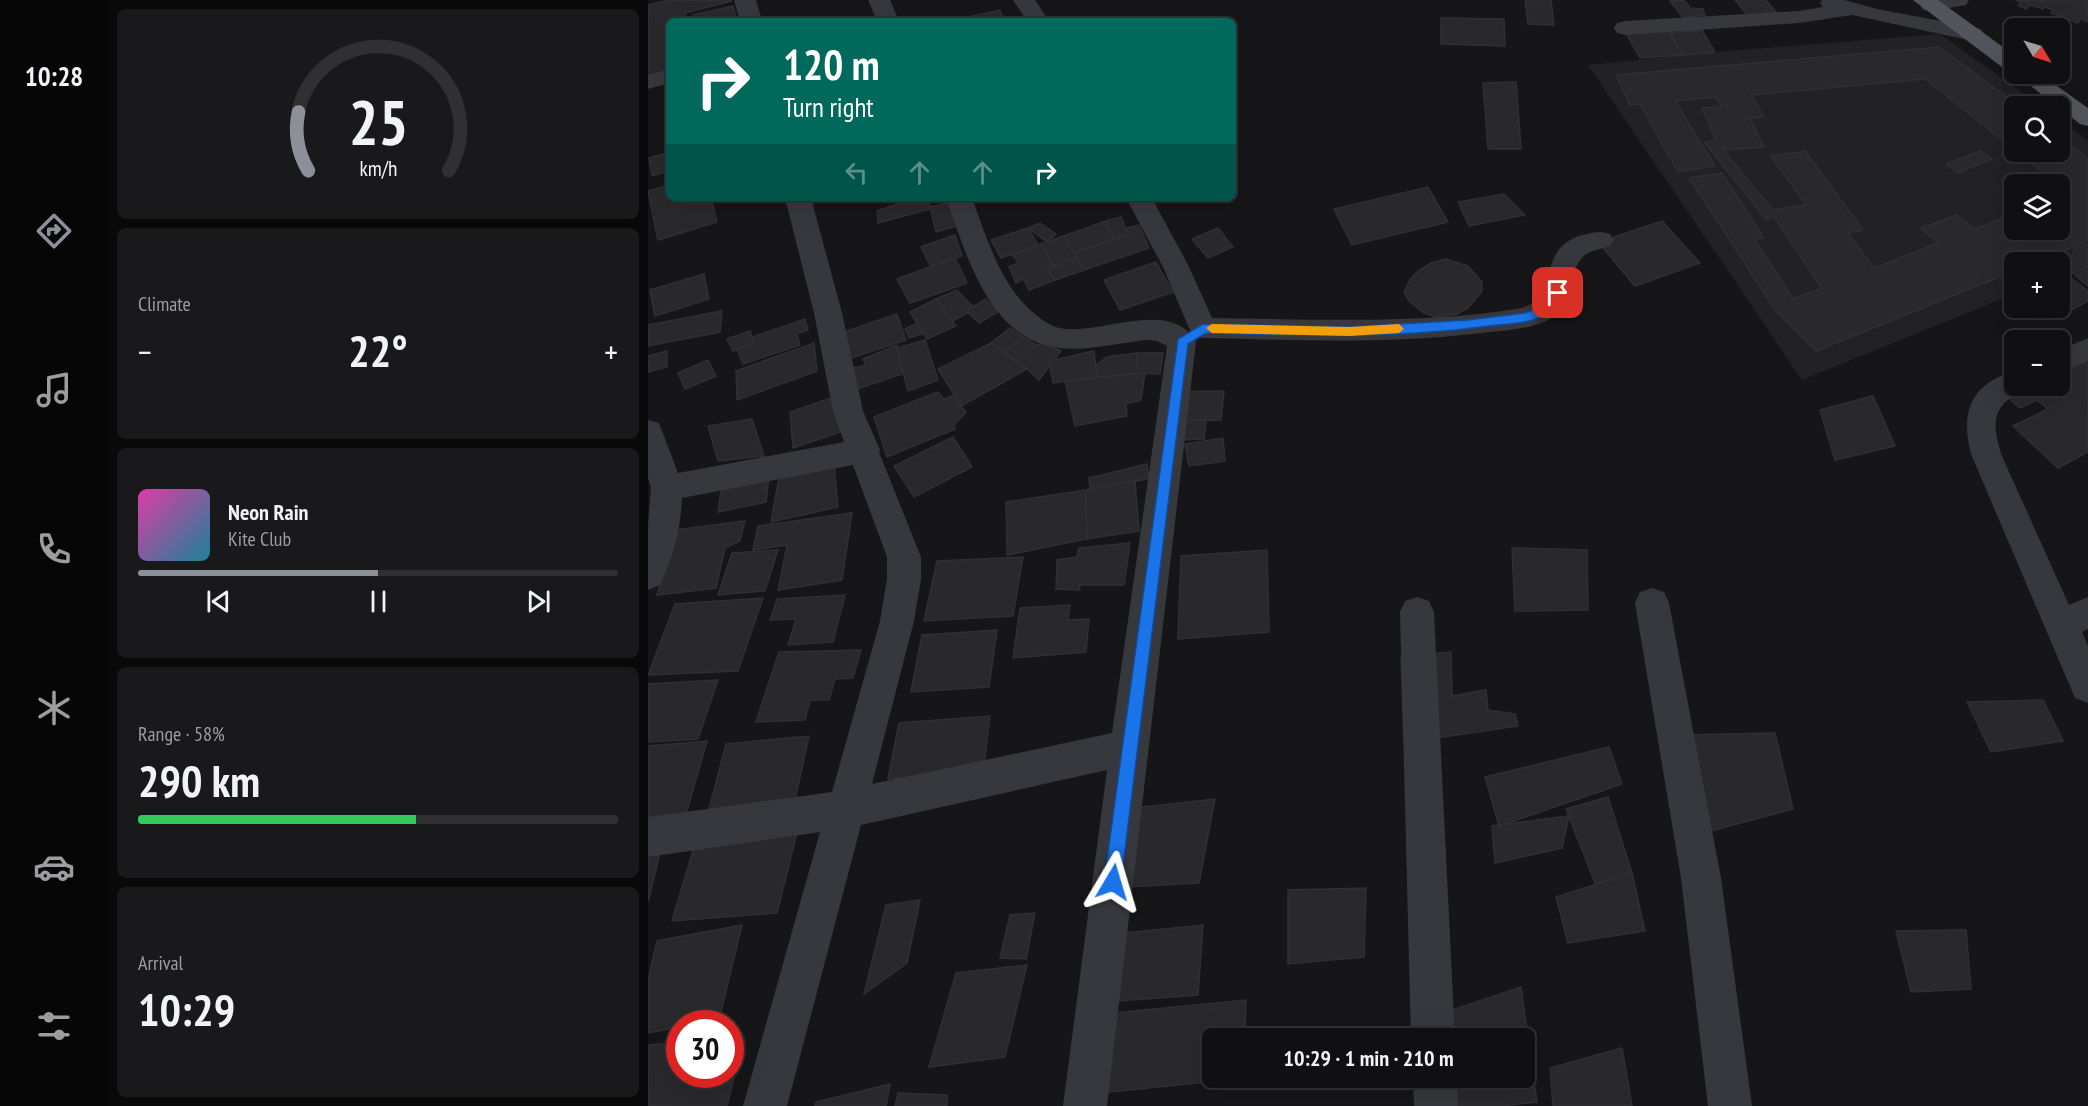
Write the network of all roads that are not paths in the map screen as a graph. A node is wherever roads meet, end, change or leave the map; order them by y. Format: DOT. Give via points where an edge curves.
graph roads {
  1 [pos="745,0"];
  2 [pos="879,0"];
  3 [pos="1024,0"];
  4 [pos="1821,0"];
  5 [pos="1958,0"];
  6 [pos="1928,3"];
  7 [pos="1852,9"];
  8 [pos="750,18"];
  9 [pos="887,18"];
  10 [pos="1036,18"];
  11 [pos="1625,28"];
  12 [pos="1973,34"];
  13 [pos="2004,57"];
  14 [pos="666,77"];
  15 [pos="648,82"];
  16 [pos="2040,84"];
  17 [pos="2088,119"];
  18 [pos="799,201"];
  19 [pos="960,201"];
  20 [pos="1141,201"];
  21 [pos="1601,240"];
  22 [pos="1193,335"];
  23 [pos="2088,349"];
  24 [pos="2070,357"];
  25 [pos="2004,386"];
  26 [pos="648,432"];
  27 [pos="865,450"];
  28 [pos="667,488"];
  29 [pos="648,574"];
  30 [pos="1652,603"];
  31 [pos="1417,612"];
  32 [pos="2075,618"];
  33 [pos="2088,686"];
  34 [pos="1129,747"];
  35 [pos="845,808"];
  36 [pos="648,837"];
  37 [pos="1433,1028"];
  38 [pos="1435,1088"];
  39 [pos="765,1106"];
  40 [pos="1085,1106"];
  41 [pos="1436,1106"];
  42 [pos="1730,1106"];
  1 -- 8 [label="street"];
  2 -- 9 [label="street"];
  3 -- 10 [label="street"];
  4 -- 7 [label="street"];
  5 -- 6 [label="street"];
  6 -- 12 [label="main road"];
  7 -- 11 [label="street" via="1799,17"];
  7 -- 12 [label="street"];
  12 -- 13 [label="main road"];
  14 -- 15 [label="street"];
  16 -- 17 [label="main road"];
  18 -- 27 [label="street" via="848,411"];
  19 -- 22 [label="street" via="993,283 1015,312 1046,336 1085,338 1158,328"];
  20 -- 22 [label="street" via="1176,267"];
  21 -- 22 [label="street" via="1573,250 1552,304 1526,317 1468,325 1349,332"];
  22 -- 34 [label="street"];
  23 -- 24 [label="street"];
  25 -- 32 [label="street" via="1984,406 1979,420 1980,436 1986,454"];
  26 -- 28 [label="street"];
  27 -- 28 [label="street"];
  27 -- 35 [label="street" via="904,557 904,579 897,621"];
  28 -- 29 [label="street" via="665,522"];
  30 -- 42 [label="street" via="1701,878"];
  31 -- 37 [label="street"];
  32 -- 33 [label="street"];
  34 -- 35 [label="street"];
  34 -- 40 [label="street"];
  35 -- 36 [label="street"];
  35 -- 39 [label="street"];
  38 -- 41 [label="street"];
}
